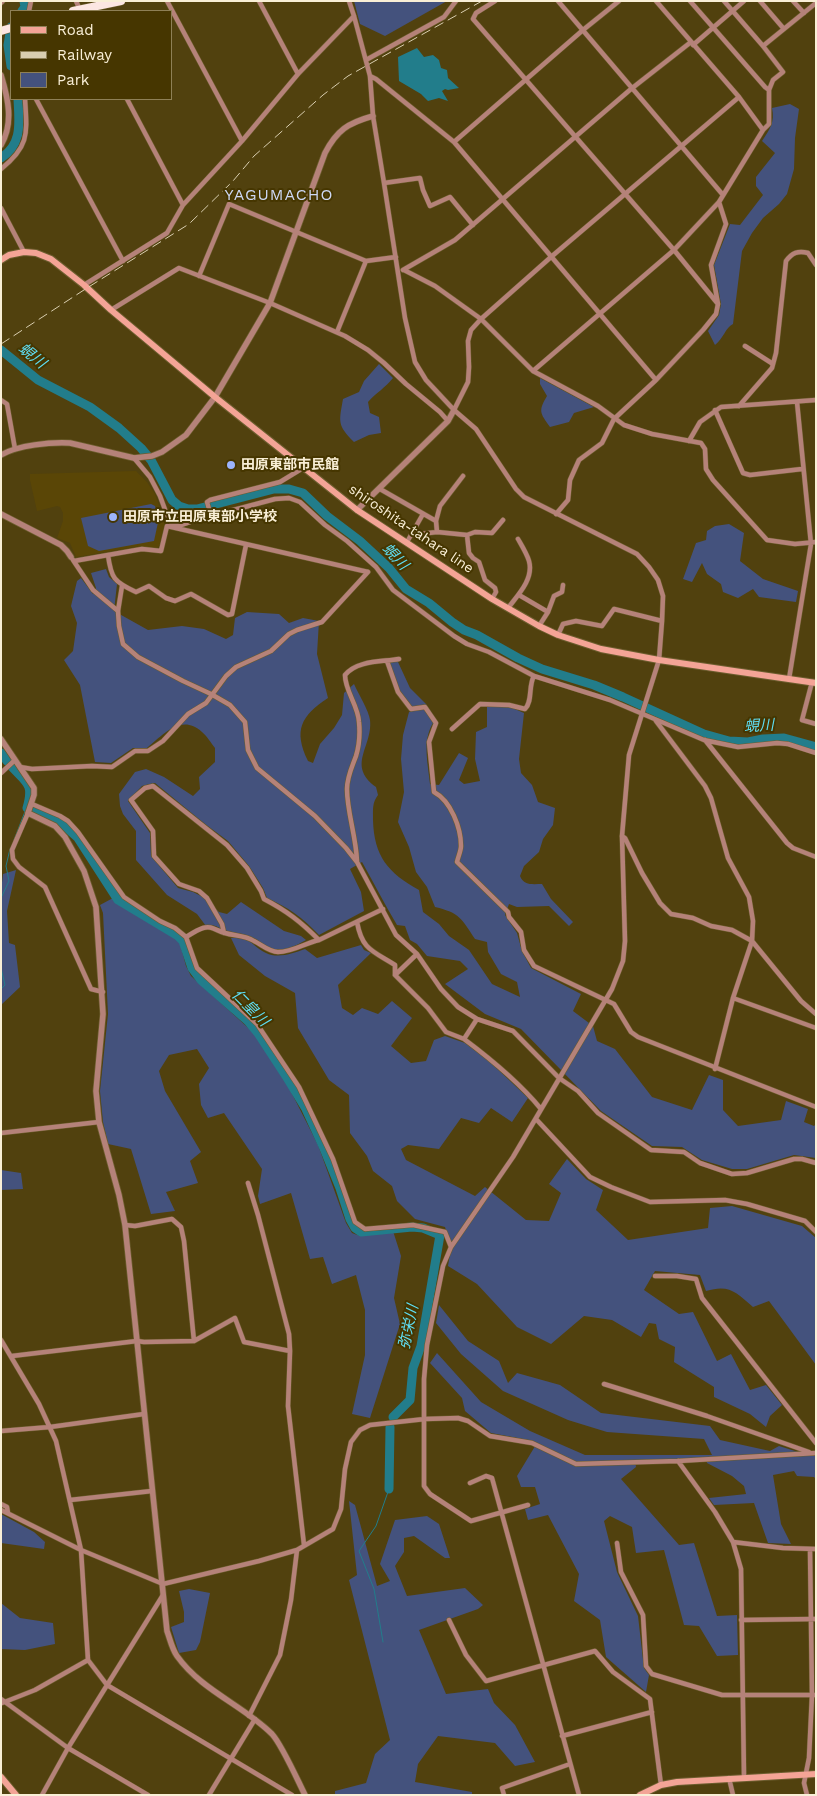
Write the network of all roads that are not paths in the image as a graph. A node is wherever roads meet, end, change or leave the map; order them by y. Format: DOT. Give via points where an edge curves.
graph roads {
  1 [pos="121,1"];
  2 [pos="259,1"];
  3 [pos="349,1"];
  4 [pos="456,1"];
  5 [pos="495,1"];
  6 [pos="558,1"];
  7 [pos="619,1"];
  8 [pos="656,1"];
  9 [pos="690,1"];
  10 [pos="724,1"];
  11 [pos="744,1"];
  12 [pos="760,1"];
  13 [pos="793,1"];
  14 [pos="816,3"];
  15 [pos="82,10"];
  16 [pos="172,10"];
  17 [pos="732,11"];
  18 [pos="804,13"];
  19 [pos="354,16"];
  20 [pos="712,28"];
  21 [pos="583,30"];
  22 [pos="784,30"];
  23 [pos="692,43"];
  24 [pos="763,46"];
  25 [pos="366,60"];
  26 [pos="298,74"];
  27 [pos="1,75"];
  28 [pos="370,76"];
  29 [pos="526,80"];
  30 [pos="632,89"];
  31 [pos="770,90"];
  32 [pos="739,97"];
  33 [pos="25,100"];
  34 [pos="37,100"];
  35 [pos="128,100"];
  36 [pos="373,116"];
  37 [pos="763,130"];
  38 [pos="575,138"];
  39 [pos="242,140"];
  40 [pos="454,142"];
  41 [pos="1,145"];
  42 [pos="682,146"];
  43 [pos="1,169"];
  44 [pos="384,183"];
  45 [pos="624,195"];
  46 [pos="723,195"];
  47 [pos="502,200"];
  48 [pos="719,202"];
  49 [pos="183,205"];
  50 [pos="1,208"];
  51 [pos="474,225"];
  52 [pos="297,232"];
  53 [pos="674,250"];
  54 [pos="24,252"];
  55 [pos="551,257"];
  56 [pos="396,258"];
  57 [pos="1,260"];
  58 [pos="123,261"];
  59 [pos="366,261"];
  60 [pos="816,265"];
  61 [pos="398,270"];
  62 [pos="404,270"];
  63 [pos="199,276"];
  64 [pos="84,285"];
  65 [pos="270,304"];
  66 [pos="718,304"];
  67 [pos="111,310"];
  68 [pos="599,314"];
  69 [pos="481,319"];
  70 [pos="338,332"];
  71 [pos="745,346"];
  72 [pos="773,364"];
  73 [pos="533,371"];
  74 [pos="656,380"];
  75 [pos="215,397"];
  76 [pos="1,400"];
  77 [pos="816,400"];
  78 [pos="797,402"];
  79 [pos="739,406"];
  80 [pos="454,410"];
  81 [pos="715,410"];
  82 [pos="614,419"];
  83 [pos="448,421"];
  84 [pos="689,440"];
  85 [pos="15,450"];
  86 [pos="1,455"];
  87 [pos="134,458"];
  88 [pos="303,468"];
  89 [pos="802,469"];
  90 [pos="463,476"];
  91 [pos="380,489"];
  92 [pos="357,510"];
  93 [pos="1,514"];
  94 [pos="423,514"];
  95 [pos="556,514"];
  96 [pos="211,516"];
  97 [pos="502,520"];
  98 [pos="192,521"];
  99 [pos="436,521"];
  100 [pos="168,526"];
  101 [pos="437,532"];
  102 [pos="412,535"];
  103 [pos="467,535"];
  104 [pos="518,539"];
  105 [pos="407,542"];
  106 [pos="813,543"];
  107 [pos="246,545"];
  108 [pos="108,555"];
  109 [pos="72,559"];
  110 [pos="563,585"];
  111 [pos="122,586"];
  112 [pos="519,595"];
  113 [pos="492,599"];
  114 [pos="508,608"];
  115 [pos="118,611"];
  116 [pos="548,612"];
  117 [pos="662,621"];
  118 [pos="539,626"];
  119 [pos="558,635"];
  120 [pos="399,659"];
  121 [pos="659,660"];
  122 [pos="386,661"];
  123 [pos="534,676"];
  124 [pos="789,679"];
  125 [pos="814,682"];
  126 [pos="211,694"];
  127 [pos="642,712"];
  128 [pos="656,721"];
  129 [pos="816,724"];
  130 [pos="452,729"];
  131 [pos="1,739"];
  132 [pos="704,740"];
  133 [pos="816,753"];
  134 [pos="15,760"];
  135 [pos="20,767"];
  136 [pos="1,773"];
  137 [pos="32,804"];
  138 [pos="28,814"];
  139 [pos="622,836"];
  140 [pos="816,857"];
  141 [pos="357,862"];
  142 [pos="383,909"];
  143 [pos="358,922"];
  144 [pos="224,933"];
  145 [pos="186,937"];
  146 [pos="319,940"];
  147 [pos="752,941"];
  148 [pos="417,954"];
  149 [pos="395,975"];
  150 [pos="103,992"];
  151 [pos="733,998"];
  152 [pos="606,1000"];
  153 [pos="816,1014"];
  154 [pos="476,1019"];
  155 [pos="816,1028"];
  156 [pos="464,1039"];
  157 [pos="715,1069"];
  158 [pos="559,1078"];
  159 [pos="816,1106"];
  160 [pos="541,1109"];
  161 [pos="536,1119"];
  162 [pos="99,1122"];
  163 [pos="1,1133"];
  164 [pos="816,1163"];
  165 [pos="248,1183"];
  166 [pos="125,1226"];
  167 [pos="816,1232"];
  168 [pos="451,1248"];
  169 [pos="655,1276"];
  170 [pos="1,1340"];
  171 [pos="137,1341"];
  172 [pos="194,1341"];
  173 [pos="290,1351"];
  174 [pos="12,1356"];
  175 [pos="604,1384"];
  176 [pos="144,1414"];
  177 [pos="425,1419"];
  178 [pos="50,1427"];
  179 [pos="1,1431"];
  180 [pos="816,1443"];
  181 [pos="814,1453"];
  182 [pos="678,1461"];
  183 [pos="470,1483"];
  184 [pos="152,1491"];
  185 [pos="70,1500"];
  186 [pos="1,1504"];
  187 [pos="528,1505"];
  188 [pos="1,1510"];
  189 [pos="8,1513"];
  190 [pos="502,1513"];
  191 [pos="733,1542"];
  192 [pos="618,1543"];
  193 [pos="304,1545"];
  194 [pos="813,1549"];
  195 [pos="81,1550"];
  196 [pos="297,1550"];
  197 [pos="163,1584"];
  198 [pos="163,1595"];
  199 [pos="813,1619"];
  200 [pos="449,1620"];
  201 [pos="741,1620"];
  202 [pos="88,1660"];
  203 [pos="544,1665"];
  204 [pos="107,1685"];
  205 [pos="742,1694"];
  206 [pos="814,1695"];
  207 [pos="2,1701"];
  208 [pos="652,1712"];
  209 [pos="252,1717"];
  210 [pos="562,1736"];
  211 [pos="68,1748"];
  212 [pos="231,1758"];
  213 [pos="570,1764"];
  214 [pos="807,1774"];
  215 [pos="816,1774"];
  216 [pos="1,1777"];
  217 [pos="744,1777"];
  218 [pos="729,1778"];
  219 [pos="661,1785"];
  220 [pos="655,1791"];
  221 [pos="16,1795"];
  222 [pos="42,1795"];
  223 [pos="148,1795"];
  224 [pos="209,1795"];
  225 [pos="292,1795"];
  226 [pos="306,1795"];
  227 [pos="504,1795"];
  228 [pos="579,1795"];
  229 [pos="640,1795"];
  230 [pos="733,1795"];
  231 [pos="807,1795"];
  1 -- 15 [label="highway"];
  2 -- 26 [label="street"];
  3 -- 19 [label="street"];
  4 -- 25 [label="street" via="444,17"];
  5 -- 29 [label="street" via="476,12 473,19"];
  6 -- 21 [label="street"];
  7 -- 21 [label="street"];
  8 -- 23 [label="street"];
  9 -- 20 [label="street"];
  10 -- 17 [label="street"];
  11 -- 17 [label="street"];
  12 -- 22 [label="street"];
  13 -- 18 [label="street"];
  14 -- 18 [label="street"];
  16 -- 39 [label="street"];
  17 -- 20 [label="street"];
  17 -- 24 [label="street"];
  18 -- 22 [label="street"];
  19 -- 25 [label="street"];
  19 -- 26 [label="street"];
  20 -- 23 [label="street"];
  20 -- 31 [label="street"];
  21 -- 29 [label="street"];
  21 -- 30 [label="street"];
  22 -- 24 [label="street"];
  23 -- 30 [label="street"];
  23 -- 32 [label="street"];
  24 -- 31 [label="street" via="783,72 773,80"];
  25 -- 28 [label="street"];
  26 -- 39 [label="street"];
  27 -- 41 [label="street" via="9,123"];
  28 -- 36 [label="street"];
  28 -- 40 [label="street"];
  29 -- 38 [label="street"];
  29 -- 40 [label="street"];
  30 -- 38 [label="street"];
  30 -- 42 [label="street"];
  31 -- 37 [label="street" via="769,124"];
  32 -- 37 [label="street"];
  32 -- 42 [label="street"];
  33 -- 43 [label="street" via="25,141 19,153"];
  34 -- 58 [label="street"];
  35 -- 49 [label="street"];
  36 -- 44 [label="street"];
  36 -- 52 [label="street" via="344,128 332,140"];
  37 -- 46 [label="street"];
  38 -- 45 [label="street"];
  38 -- 47 [label="street"];
  39 -- 49 [label="street"];
  40 -- 47 [label="street"];
  42 -- 45 [label="street"];
  42 -- 46 [label="street"];
  44 -- 51 [label="street" via="420,178 430,206 450,197"];
  44 -- 56 [label="street"];
  45 -- 53 [label="street"];
  45 -- 55 [label="street"];
  46 -- 48 [label="street"];
  47 -- 51 [label="street"];
  47 -- 55 [label="street"];
  48 -- 53 [label="street"];
  48 -- 66 [label="street" via="726,224 711,266"];
  49 -- 58 [label="street" via="167,233"];
  50 -- 54 [label="street"];
  51 -- 62 [label="street"];
  52 -- 59 [label="street"];
  52 -- 63 [label="street" via="229,204"];
  52 -- 65 [label="street"];
  53 -- 66 [label="street"];
  53 -- 68 [label="street"];
  54 -- 57 [label="main road"];
  54 -- 64 [label="main road, shiroshita-tahara line" via="51,259"];
  55 -- 68 [label="street"];
  55 -- 69 [label="street"];
  56 -- 59 [label="street"];
  56 -- 61 [label="street"];
  58 -- 64 [label="street"];
  59 -- 70 [label="street"];
  60 -- 72 [label="street" via="808,253 801,251 790,255 786,261"];
  61 -- 62 [label="street"];
  61 -- 80 [label="street" via="415,362 426,380"];
  62 -- 69 [label="street" via="435,286"];
  63 -- 65 [label="street"];
  63 -- 67 [label="street" via="175,269"];
  64 -- 67 [label="main road, shiroshita-tahara line"];
  65 -- 70 [label="street"];
  65 -- 75 [label="street"];
  66 -- 74 [label="street" via="716,314 703,330"];
  67 -- 75 [label="main road, shiroshita-tahara line"];
  68 -- 73 [label="street"];
  68 -- 74 [label="street"];
  69 -- 73 [label="street"];
  69 -- 80 [label="street" via="471,330 468,382"];
  70 -- 83 [label="street" via="368,350"];
  71 -- 72 [label="street"];
  72 -- 79 [label="street"];
  73 -- 82 [label="street" via="598,406"];
  74 -- 82 [label="street"];
  75 -- 87 [label="street" via="186,435 162,452"];
  75 -- 88 [label="main road, shiroshita-tahara line"];
  76 -- 85 [label="street" via="7,404"];
  77 -- 78 [label="street"];
  78 -- 79 [label="street"];
  78 -- 89 [label="street"];
  79 -- 81 [label="street"];
  80 -- 83 [label="street"];
  80 -- 95 [label="street" via="476,429 516,489 524,497"];
  81 -- 84 [label="street" via="700,422"];
  81 -- 89 [label="street" via="743,473"];
  82 -- 84 [label="street" via="652,434"];
  82 -- 95 [label="street" via="602,443 579,460 570,480 568,500"];
  83 -- 91 [label="street"];
  84 -- 106 [label="street" via="705,449 706,469 713,480 768,540"];
  85 -- 86 [label="street"];
  85 -- 87 [label="street" via="70,443"];
  87 -- 98 [label="street" via="150,476 167,515"];
  88 -- 92 [label="main road, shiroshita-tahara line"];
  88 -- 96 [label="street" via="280,482 210,500 207,502"];
  89 -- 106 [label="street"];
  90 -- 99 [label="street" via="440,506"];
  91 -- 92 [label="street"];
  91 -- 94 [label="street"];
  92 -- 105 [label="main road, shiroshita-tahara line"];
  93 -- 109 [label="street" via="61,545"];
  94 -- 99 [label="street"];
  94 -- 102 [label="street"];
  95 -- 117 [label="street" via="638,554 658,580 663,596"];
  96 -- 98 [label="street"];
  96 -- 123 [label="street" via="275,499 289,498 300,502 324,526 376,567 393,590 416,608 454,636"];
  97 -- 103 [label="street" via="492,532"];
  98 -- 100 [label="street"];
  99 -- 101 [label="street"];
  100 -- 107 [label="street"];
  100 -- 108 [label="street" via="161,552 142,549"];
  101 -- 102 [label="street"];
  101 -- 103 [label="street"];
  102 -- 105 [label="street"];
  103 -- 113 [label="street" via="469,553 479,562 485,580 495,588"];
  104 -- 112 [label="street" via="529,561 530,572"];
  105 -- 113 [label="main road, shiroshita-tahara line"];
  106 -- 124 [label="street"];
  107 -- 111 [label="street" via="232,614 228,615 191,594 175,601 149,586 136,592"];
  107 -- 126 [label="street" via="368,572 322,622 289,634 271,651 236,667"];
  108 -- 109 [label="street"];
  108 -- 111 [label="street" via="110,572"];
  109 -- 115 [label="street" via="93,590"];
  110 -- 116 [label="street" via="562,592 554,596"];
  111 -- 115 [label="street"];
  112 -- 114 [label="street"];
  112 -- 116 [label="street"];
  113 -- 114 [label="main road, shiroshita-tahara line"];
  114 -- 118 [label="main road, shiroshita-tahara line"];
  115 -- 126 [label="street" via="123,644 138,657"];
  116 -- 118 [label="street"];
  117 -- 119 [label="street" via="614,609 602,626 576,620 563,624"];
  117 -- 121 [label="street"];
  118 -- 119 [label="main road, shiroshita-tahara line"];
  119 -- 121 [label="main road, shiroshita-tahara line" via="601,649"];
  120 -- 122 [label="street"];
  121 -- 124 [label="main road, shiroshita-tahara line"];
  121 -- 127 [label="street"];
  122 -- 141 [label="street" via="350,669 345,675 359,721 356,755 346,790"];
  122 -- 152 [label="street" via="398,692 411,710 425,707 436,723 429,742 434,792 441,795 458,822 461,848 457,862 508,912 521,932 524,950 534,966"];
  123 -- 127 [label="street"];
  123 -- 130 [label="street" via="525,709 480,704"];
  124 -- 125 [label="main road, shiroshita-tahara line"];
  125 -- 129 [label="street" via="802,720"];
  126 -- 135 [label="street" via="163,741 148,751 135,751 112,767"];
  126 -- 141 [label="street" via="230,705 246,722 248,750 257,768 315,816"];
  127 -- 128 [label="street"];
  127 -- 139 [label="street" via="629,755"];
  128 -- 132 [label="street"];
  128 -- 147 [label="street" via="711,798 728,858 749,897 754,921"];
  131 -- 134 [label="street"];
  132 -- 133 [label="street" via="738,747 788,744"];
  132 -- 140 [label="street" via="788,843"];
  134 -- 135 [label="street"];
  134 -- 136 [label="street"];
  135 -- 137 [label="street" via="34,788"];
  137 -- 138 [label="street"];
  137 -- 145 [label="street" via="68,821 124,897"];
  138 -- 150 [label="street" via="55,826 84,871 96,906"];
  138 -- 150 [label="street" via="12,850 13,859 45,887 91,989"];
  139 -- 147 [label="street" via="660,903 671,914 732,930"];
  139 -- 152 [label="street" via="623,961"];
  141 -- 142 [label="street"];
  142 -- 143 [label="street"];
  142 -- 148 [label="street" via="396,935"];
  143 -- 146 [label="street"];
  143 -- 149 [label="street" via="360,937 369,949 395,965"];
  144 -- 145 [label="street" via="213,927 203,928"];
  144 -- 146 [label="street" via="240,935 277,952 292,951"];
  144 -- 146 [label="street" via="207,898 199,890 179,884 154,856 153,831 131,800 145,788 153,786 227,845 247,868 264,899 286,910"];
  145 -- 168 [label="street" via="197,968 257,1024 298,1087 333,1159 355,1222 366,1229 412,1224 445,1232"];
  147 -- 151 [label="street"];
  147 -- 153 [label="street"];
  148 -- 149 [label="street"];
  148 -- 154 [label="street" via="441,989 458,1007"];
  149 -- 156 [label="street" via="428,1008 446,1032"];
  150 -- 162 [label="street" via="96,1091"];
  151 -- 155 [label="street"];
  151 -- 157 [label="street"];
  152 -- 157 [label="street" via="614,1004 631,1032 638,1037"];
  152 -- 158 [label="street"];
  154 -- 156 [label="street"];
  154 -- 158 [label="street" via="513,1031"];
  156 -- 160 [label="street" via="491,1059"];
  157 -- 159 [label="street"];
  158 -- 160 [label="street"];
  158 -- 164 [label="street" via="578,1091 598,1113 651,1150 684,1152 700,1163 732,1174 747,1173 794,1159"];
  160 -- 161 [label="street"];
  161 -- 167 [label="street" via="590,1177 610,1187 650,1202 725,1200 747,1204 805,1222"];
  161 -- 168 [label="street"];
  162 -- 163 [label="street"];
  162 -- 166 [label="street"];
  165 -- 173 [label="street" via="289,1334"];
  166 -- 171 [label="street"];
  166 -- 172 [label="street" via="172,1219 181,1226"];
  168 -- 177 [label="street" via="442,1266 427,1345"];
  169 -- 180 [label="street" via="696,1279 702,1298"];
  170 -- 174 [label="street"];
  171 -- 172 [label="street"];
  171 -- 174 [label="street"];
  171 -- 176 [label="street"];
  172 -- 173 [label="street" via="235,1318 244,1342"];
  173 -- 193 [label="street" via="288,1406"];
  174 -- 178 [label="street"];
  175 -- 181 [label="street"];
  176 -- 178 [label="street"];
  176 -- 184 [label="street"];
  177 -- 182 [label="street" via="458,1418 490,1436 532,1443 576,1464"];
  177 -- 190 [label="street" via="424,1486 430,1494 471,1521"];
  177 -- 193 [label="street" via="370,1425 360,1430 351,1442 341,1509 333,1529"];
  178 -- 179 [label="street"];
  178 -- 185 [label="street"];
  181 -- 182 [label="street"];
  182 -- 191 [label="street"];
  183 -- 190 [label="street" via="486,1476 492,1478"];
  184 -- 185 [label="street"];
  184 -- 197 [label="street"];
  185 -- 195 [label="street"];
  186 -- 189 [label="street"];
  187 -- 190 [label="street"];
  188 -- 189 [label="street"];
  189 -- 195 [label="street"];
  190 -- 203 [label="street"];
  191 -- 194 [label="street"];
  191 -- 201 [label="street" via="742,1569"];
  192 -- 205 [label="street" via="621,1572 642,1616 646,1666 652,1674 722,1695"];
  193 -- 196 [label="street"];
  194 -- 199 [label="street"];
  195 -- 197 [label="street"];
  195 -- 202 [label="street"];
  196 -- 197 [label="street"];
  196 -- 209 [label="street" via="280,1654"];
  197 -- 198 [label="street"];
  198 -- 204 [label="street"];
  198 -- 209 [label="street" via="167,1631 175,1655 213,1691"];
  199 -- 201 [label="street"];
  199 -- 206 [label="street"];
  200 -- 203 [label="street" via="466,1655 486,1681"];
  201 -- 205 [label="street"];
  202 -- 204 [label="street"];
  202 -- 207 [label="street" via="35,1690"];
  203 -- 208 [label="street" via="595,1652 613,1672 650,1698"];
  203 -- 210 [label="street"];
  204 -- 211 [label="street"];
  204 -- 212 [label="street"];
  205 -- 206 [label="street"];
  205 -- 217 [label="street"];
  206 -- 214 [label="street"];
  207 -- 211 [label="street"];
  208 -- 210 [label="street"];
  208 -- 219 [label="street"];
  209 -- 212 [label="street"];
  209 -- 226 [label="street" via="274,1736"];
  210 -- 213 [label="street"];
  211 -- 222 [label="street"];
  211 -- 223 [label="street"];
  212 -- 224 [label="street"];
  212 -- 225 [label="street"];
  213 -- 227 [label="street" via="502,1788"];
  213 -- 228 [label="street"];
  214 -- 215 [label="main road"];
  214 -- 217 [label="main road"];
  214 -- 231 [label="street" via="804,1783"];
  216 -- 221 [label="main road"];
  217 -- 218 [label="main road"];
  218 -- 219 [label="main road"];
  218 -- 230 [label="street"];
  219 -- 220 [label="main road"];
  220 -- 229 [label="main road"];
}
